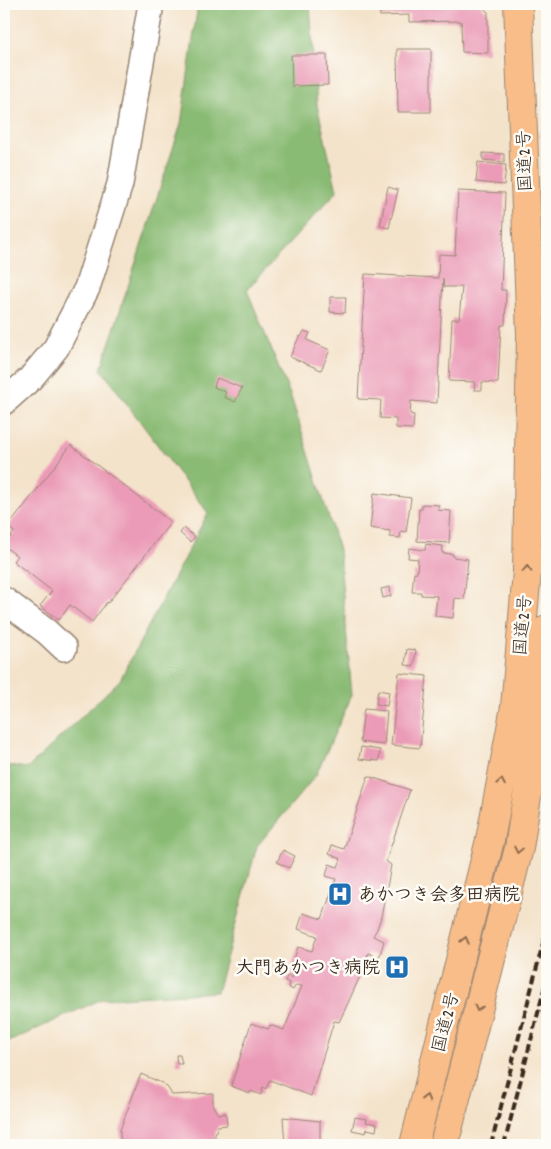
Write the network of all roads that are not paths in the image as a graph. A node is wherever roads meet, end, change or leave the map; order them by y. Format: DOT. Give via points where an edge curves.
graph roads {
  1 [pos="151,4"];
  2 [pos="518,4"];
  3 [pos="4,402"];
  4 [pos="4,600"];
  5 [pos="547,629"];
  6 [pos="64,648"];
  7 [pos="414,1145"];
  8 [pos="444,1145"];
  1 -- 3 [label="street" via="120,184 87,288 56,348 30,379"];
  7 -- 2 [label="highway, 国道2号, one-way" via="490,840 515,707 526,582 531,335"];
  4 -- 6 [label="street"];
  5 -- 8 [label="highway, 国道2号, one-way" via="540,711 519,848"];
}
